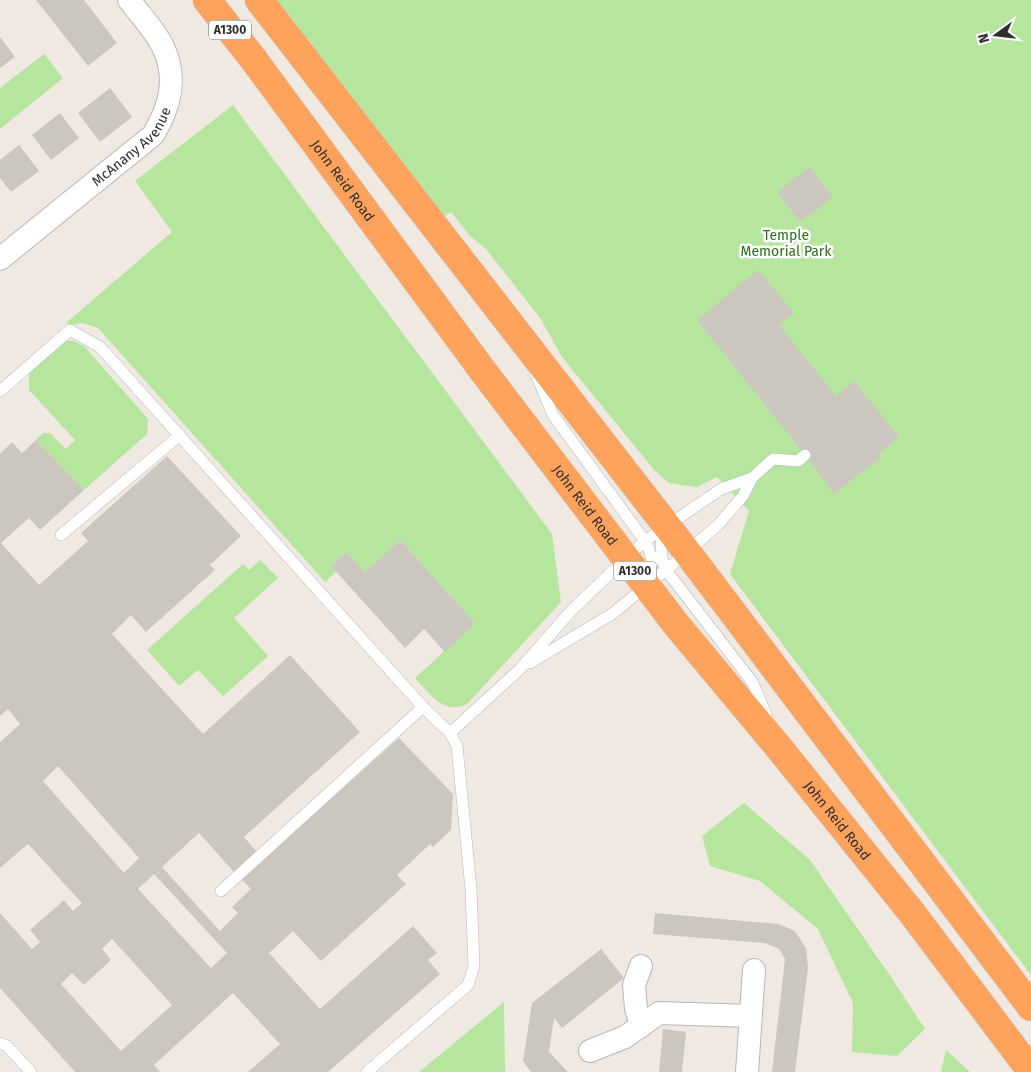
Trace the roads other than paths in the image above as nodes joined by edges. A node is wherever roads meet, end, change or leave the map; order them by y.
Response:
1 (129, 0) edge
2 (207, 0) edge
3 (259, 0) edge
4 (0, 259) edge
5 (520, 338) junction
6 (0, 391) edge
7 (180, 435) junction
8 (805, 455) dead end
9 (752, 478) junction
10 (667, 526) junction
11 (61, 535) dead end
12 (636, 550) junction
13 (687, 552) junction
14 (657, 578) junction
15 (520, 668) junction
16 (423, 706) junction
17 (450, 733) junction
18 (220, 891) dead end
19 (641, 966) dead end
20 (754, 970) dead end
21 (1031, 1007) edge
22 (751, 1016) junction
23 (640, 1026) junction
24 (0, 1042) edge
25 (590, 1051) dead end
26 (1031, 1071) edge
27 (31, 1072) edge
28 (367, 1072) edge
29 (747, 1072) edge

1 - 4 street, McAnany Avenue
2 - 12 highway, John Reid Road / A1300
3 - 5 highway, A1300
5 - 10 highway, A1300
5 - 12 lane
6 - 7 lane
7 - 11 lane
7 - 16 lane
8 - 9 lane
9 - 10 lane
9 - 13 lane
10 - 12 lane
10 - 13 highway, A1300
10 - 14 lane
12 - 14 highway, John Reid Road / A1300
12 - 15 lane
13 - 14 lane
13 - 21 highway, A1300
14 - 15 lane
14 - 26 highway, John Reid Road / A1300
15 - 17 lane
16 - 17 lane
16 - 18 lane
17 - 28 lane
19 - 23 street
20 - 22 street
22 - 23 street
22 - 29 street
23 - 25 street
24 - 27 lane

